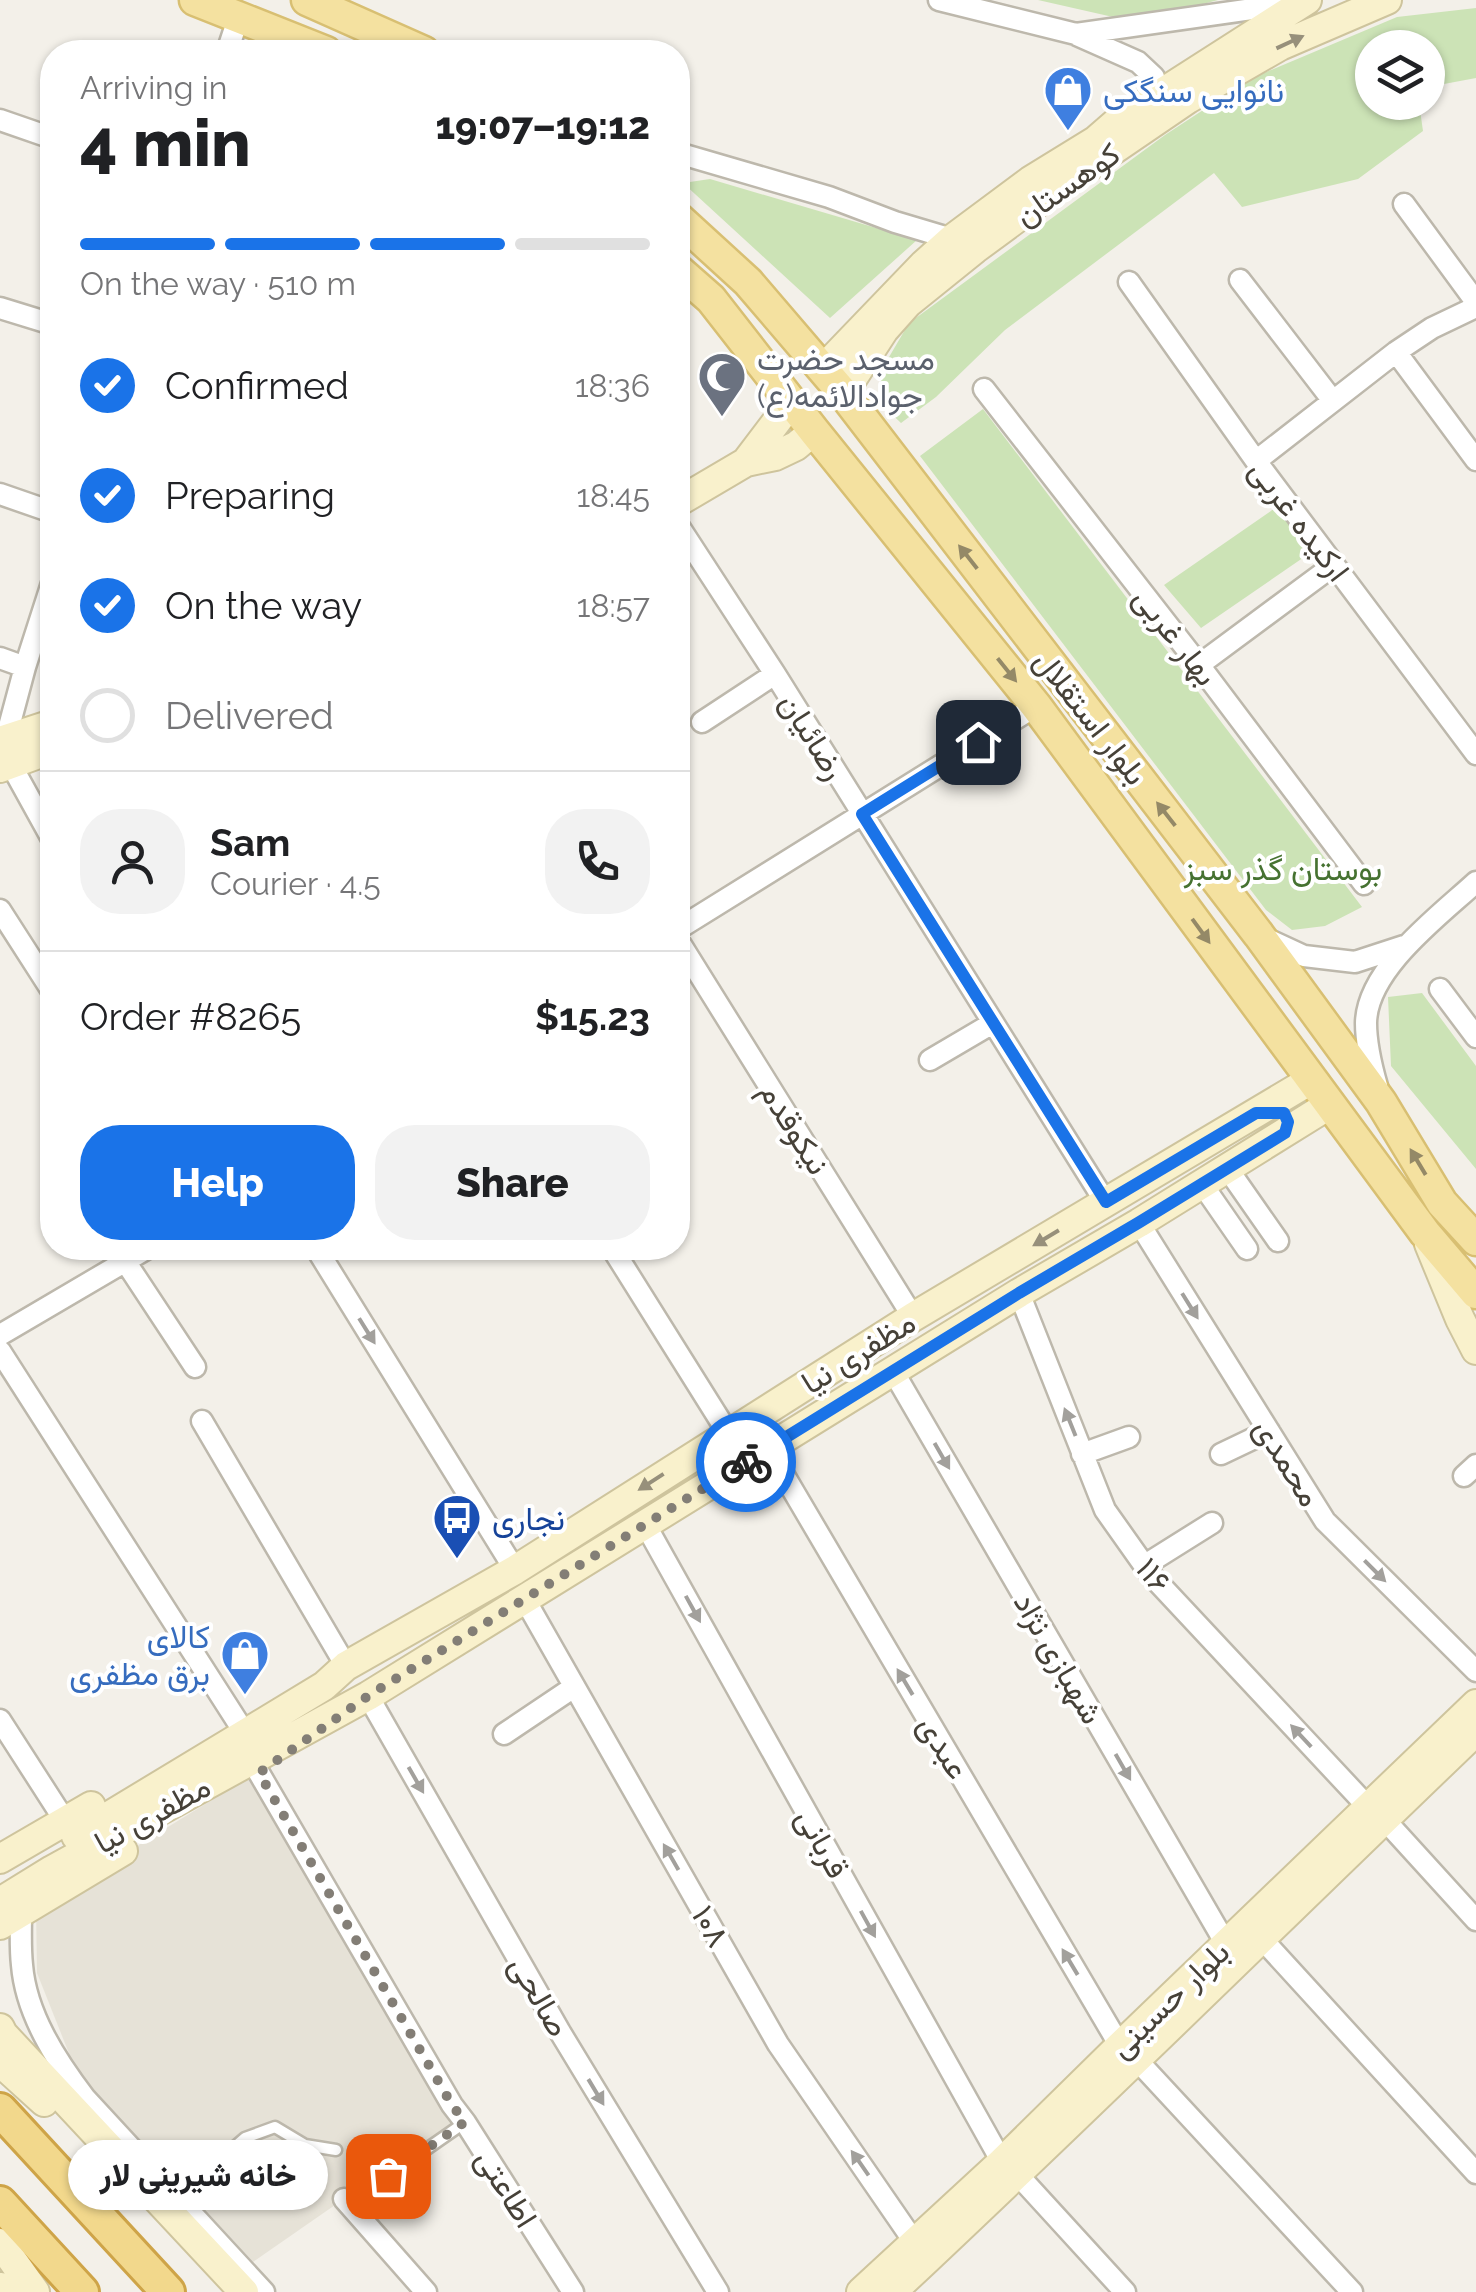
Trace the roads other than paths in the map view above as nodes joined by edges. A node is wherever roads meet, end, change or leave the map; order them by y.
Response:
1 (195, 0) edge
2 (307, 0) edge
3 (939, 0) edge
4 (1386, 0) edge
5 (1305, 1) edge
6 (239, 16) junction
7 (1076, 34) junction
8 (231, 40) edge
9 (297, 40) edge
10 (397, 40) edge
11 (1158, 97) junction
12 (0, 120) edge
13 (40, 134) edge
14 (690, 157) edge
15 (1404, 204) dead end
16 (690, 229) edge
17 (963, 244) junction
18 (1240, 280) dead end
19 (690, 281) edge
20 (1129, 282) dead end
21 (1476, 305) edge
22 (0, 308) edge
23 (40, 320) edge
24 (1396, 352) junction
25 (823, 369) junction
26 (984, 389) dead end
27 (842, 393) junction
28 (1333, 401) junction
29 (793, 404) junction
30 (814, 431) junction
31 (1476, 460) edge
32 (1256, 461) junction
33 (746, 462) junction
34 (0, 494) edge
35 (690, 495) edge
36 (40, 508) edge
37 (690, 543) edge
38 (1334, 565) junction
39 (40, 620) edge
40 (0, 658) edge
41 (1199, 665) junction
42 (25, 667) junction
43 (775, 674) junction
44 (1036, 706) junction
45 (702, 722) dead end
46 (40, 731) edge
47 (40, 751) edge
48 (4, 753) edge
49 (1476, 754) edge
50 (862, 814) junction
51 (40, 818) edge
52 (1476, 882) edge
53 (1364, 884) dead end
54 (0, 910) edge
55 (690, 922) edge
56 (1259, 936) junction
57 (1406, 945) junction
58 (690, 959) edge
59 (40, 973) edge
60 (1440, 989) dead end
61 (993, 1023) junction
62 (1476, 1038) edge
63 (930, 1060) dead end
64 (1310, 1080) junction
65 (1381, 1102) junction
66 (1329, 1105) junction
67 (1256, 1113) junction
68 (1285, 1133) junction
69 (1228, 1168) junction
70 (1202, 1184) junction
71 (1106, 1202) junction
72 (1138, 1223) junction
73 (1425, 1233) junction
74 (1476, 1240) edge
75 (1278, 1241) dead end
76 (1248, 1249) dead end
77 (323, 1260) edge
78 (620, 1260) edge
79 (125, 1261) joint
80 (1019, 1293) junction
81 (1476, 1293) edge
82 (913, 1317) junction
83 (0, 1335) edge
84 (1476, 1350) edge
85 (0, 1351) edge
86 (195, 1367) dead end
87 (893, 1371) junction
88 (202, 1420) dead end
89 (1269, 1431) junction
90 (728, 1433) junction
91 (1128, 1437) dead end
92 (768, 1448) junction
93 (1082, 1454) junction
94 (1221, 1454) dead end
95 (1212, 1522) dead end
96 (645, 1524) junction
97 (1145, 1566) junction
98 (515, 1570) junction
99 (524, 1598) junction
100 (346, 1666) junction
101 (1476, 1672) edge
102 (574, 1686) junction
103 (368, 1696) junction
104 (1476, 1704) edge
105 (0, 1720) edge
106 (237, 1721) junction
107 (1476, 1732) edge
108 (504, 1734) dead end
109 (259, 1773) junction
110 (1376, 1813) junction
111 (66, 1821) junction
112 (0, 1859) edge
113 (47, 1863) junction
114 (0, 1880) edge
115 (7, 1912) edge
116 (1476, 1920) edge
117 (1261, 1938) junction
118 (1226, 1944) junction
119 (1, 2031) edge
120 (1128, 2052) junction
121 (0, 2062) edge
122 (0, 2110) edge
123 (465, 2122) junction
124 (336, 2150) dead end
125 (1010, 2168) junction
126 (1476, 2172) edge
127 (388, 2176) dead end
128 (176, 2197) junction
129 (344, 2199) dead end
130 (0, 2203) edge
131 (0, 2243) edge
132 (916, 2243) junction
133 (35, 2292) edge
134 (82, 2292) edge
135 (168, 2292) edge
136 (223, 2292) edge
137 (244, 2292) edge
138 (264, 2292) edge
139 (426, 2292) edge
140 (573, 2292) edge
141 (718, 2292) edge
142 (861, 2292) edge
143 (893, 2292) edge
144 (1125, 2292) edge
145 (1352, 2292) edge

1 - 6 main road
2 - 10 main road
3 - 7 street
17 -> 4 main road, کوهستان
5 - 7 street
5 - 11 main road, کوهستان
6 - 8 street
6 - 9 main road
7 - 11 street
11 - 17 main road, کوهستان
12 - 13 street
14 - 17 street
15 - 21 street
16 - 25 main road, بلوار استقلال
17 - 25 main road, کوهستان
17 - 27 main road, کوهستان
18 - 28 street
19 - 29 main road, بلوار استقلال
20 - 32 street, ارکیده غربی
21 - 24 street
22 - 23 street
24 - 28 street
24 - 31 street
25 - 27 main road, بلوار استقلال
25 - 29 main road
26 - 41 street, بهار غربی
27 - 30 main road
56 -> 27 main road, بلوار استقلال
28 - 32 street
29 - 30 main road, بلوار استقلال
29 - 33 main road
30 - 33 main road
30 -> 44 main road, بلوار استقلال
32 - 38 street, ارکیده غربی
33 - 35 main road
34 - 36 street
37 - 43 street, رضائیان
38 - 41 street
38 - 49 street, ارکیده غربی
39 - 42 street
40 - 42 street
41 - 53 street, بهار غربی
42 - 48 street
43 - 45 street
43 - 50 street, رضائیان
44 - 50 street
44 -> 64 main road, بلوار استقلال
46 - 48 main road
47 - 48 main road
48 - 51 street
50 - 55 street
50 - 61 street, رضائیان
52 - 57 street
54 - 59 street
56 - 57 street
56 - 65 main road, بلوار استقلال
57 - 65 street
58 - 82 street, نیکوقدم
60 - 62 street
61 - 63 street
61 - 71 street, رضائیان
64 - 66 main road, بلوار استقلال
64 - 67 main road, مظفری نیا
74 -> 65 main road, بلوار استقلال
66 - 68 main road, مظفری نیا
66 - 73 main road, بلوار استقلال
67 - 68 main road
67 - 71 main road, مظفری نیا
68 - 69 main road, مظفری نیا
69 - 70 main road, مظفری نیا
69 - 75 street
70 - 72 main road, مظفری نیا
70 - 76 street
71 -> 82 main road, مظفری نیا
72 - 80 main road, مظفری نیا
72 -> 89 street, محمدی
73 - 81 main road, بلوار استقلال
73 - 84 main road
77 -> 98 street
78 - 90 street
79 - 83 street
79 - 86 street
80 - 87 main road, مظفری نیا
93 -> 80 street, ۱۱۶
82 - 90 main road, مظفری نیا
85 - 106 street
87 - 92 main road, مظفری نیا
87 -> 118 street, شهبازی نژاد
88 - 100 street
89 - 94 street
89 -> 101 street, محمدی
90 -> 98 main road, مظفری نیا
91 - 93 street
92 - 96 main road, مظفری نیا
120 -> 92 street, عبدی
93 - 97 street, ۱۱۶
95 - 97 street
96 - 99 main road, مظفری نیا
96 -> 125 street, قربانی
110 -> 97 street, ۱۱۶
98 - 100 main road, مظفری نیا
99 - 102 street, ۱۰۸
99 - 103 main road, مظفری نیا
100 - 106 main road
100 - 113 main road, مظفری نیا
102 - 108 street
132 -> 102 street, ۱۰۸
103 - 109 main road
103 - 113 main road, مظفری نیا
103 -> 141 street, صالحی
104 - 110 main road, بلوار حسینی
105 - 111 street
106 - 111 main road
107 - 110 main road, بلوار حسینی
109 - 115 main road
109 - 123 street, اطاعتی
110 - 116 street, ۱۱۶
110 - 117 main road, بلوار حسینی
110 - 118 main road, بلوار حسینی
111 - 112 main road
113 - 114 main road, مظفری نیا
113 - 115 main road, مظفری نیا
115 - 128 street
117 - 120 main road, بلوار حسینی
117 - 126 street
118 - 120 main road, بلوار حسینی
119 - 137 main road
120 - 125 main road, بلوار حسینی
120 - 145 street, عبدی
121 - 136 main road
122 - 135 highway
123 - 127 lane
123 - 140 street, اطاعتی
124 - 128 lane
125 - 132 main road, بلوار حسینی
125 - 143 main road, بلوار حسینی
125 - 144 street, قربانی
128 - 138 street
129 - 139 street
130 - 134 highway
131 - 133 main road
132 - 142 main road, بلوار حسینی

